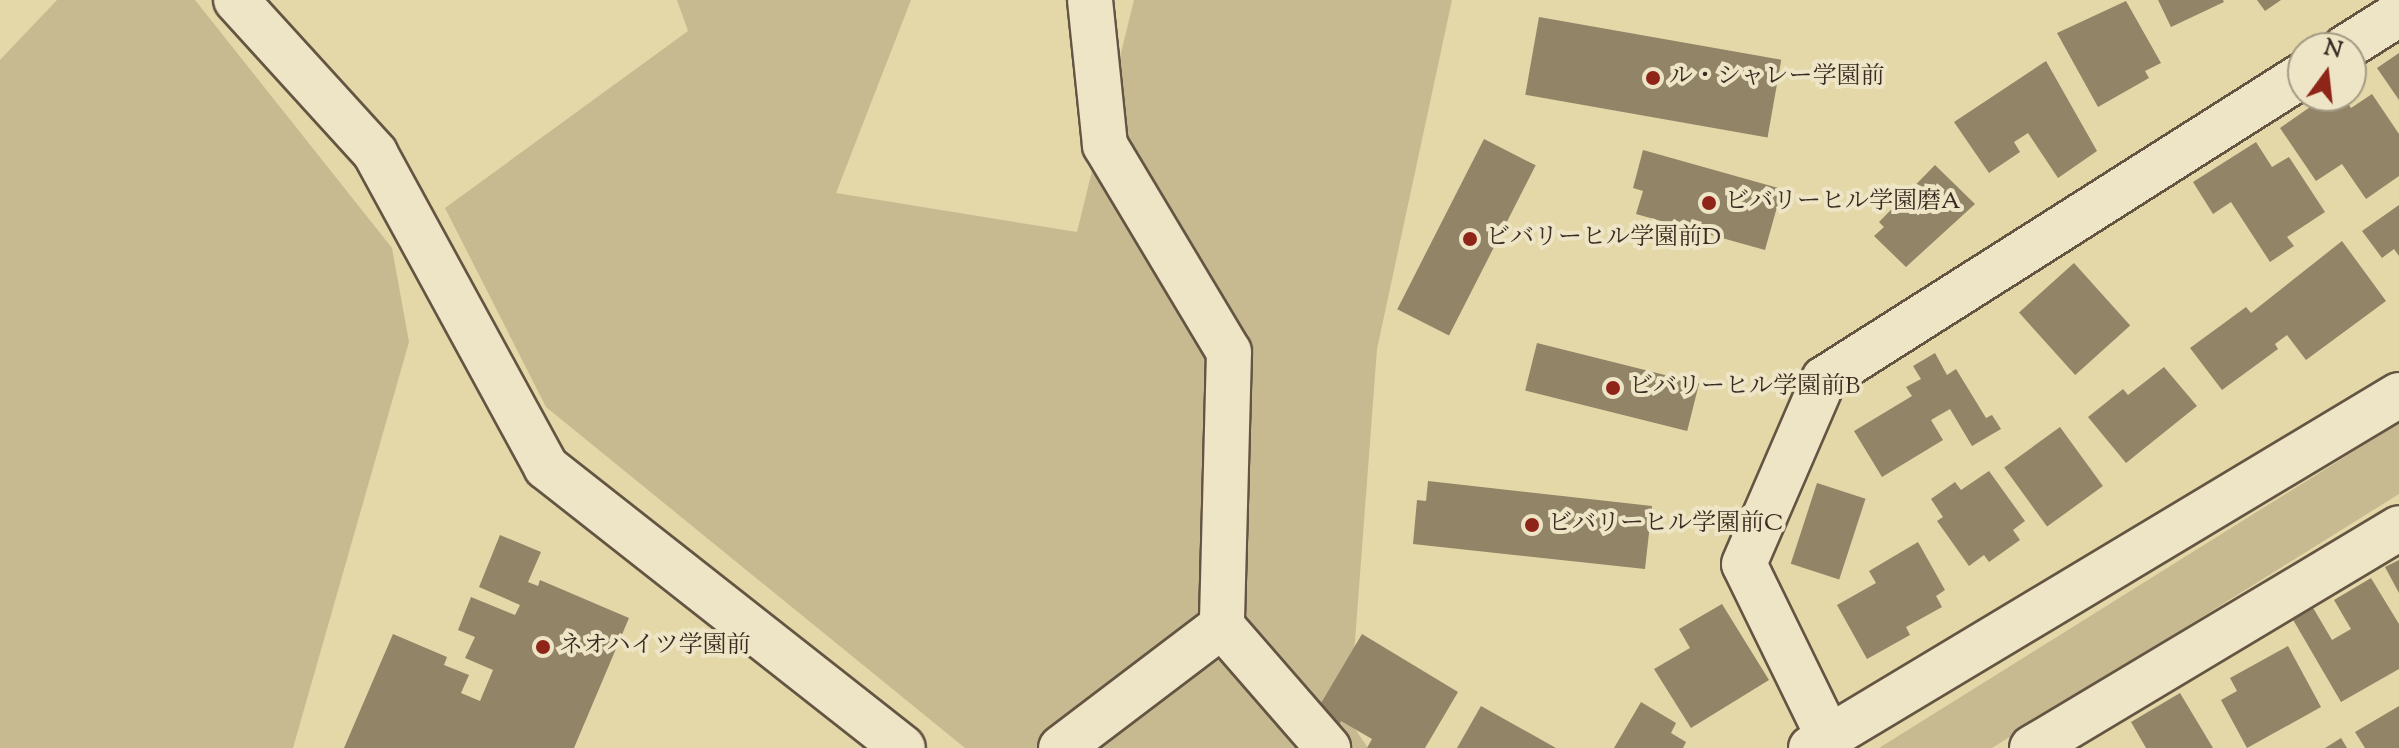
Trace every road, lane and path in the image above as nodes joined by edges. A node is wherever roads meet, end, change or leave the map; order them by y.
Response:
1 (236, 0) edge
2 (1090, 0) edge
3 (2399, 14) edge
4 (2367, 34) edge
5 (2287, 85) edge
6 (2399, 395) edge
7 (2399, 528) edge
8 (1222, 626) junction
9 (1820, 742) edge
10 (903, 748) edge
11 (1061, 748) edge
12 (1328, 748) edge
13 (2032, 748) edge

1 - 10 street
2 - 8 street
3 - 4 street
5 - 9 street
6 - 9 street
7 - 13 street
8 - 11 street
8 - 12 street

